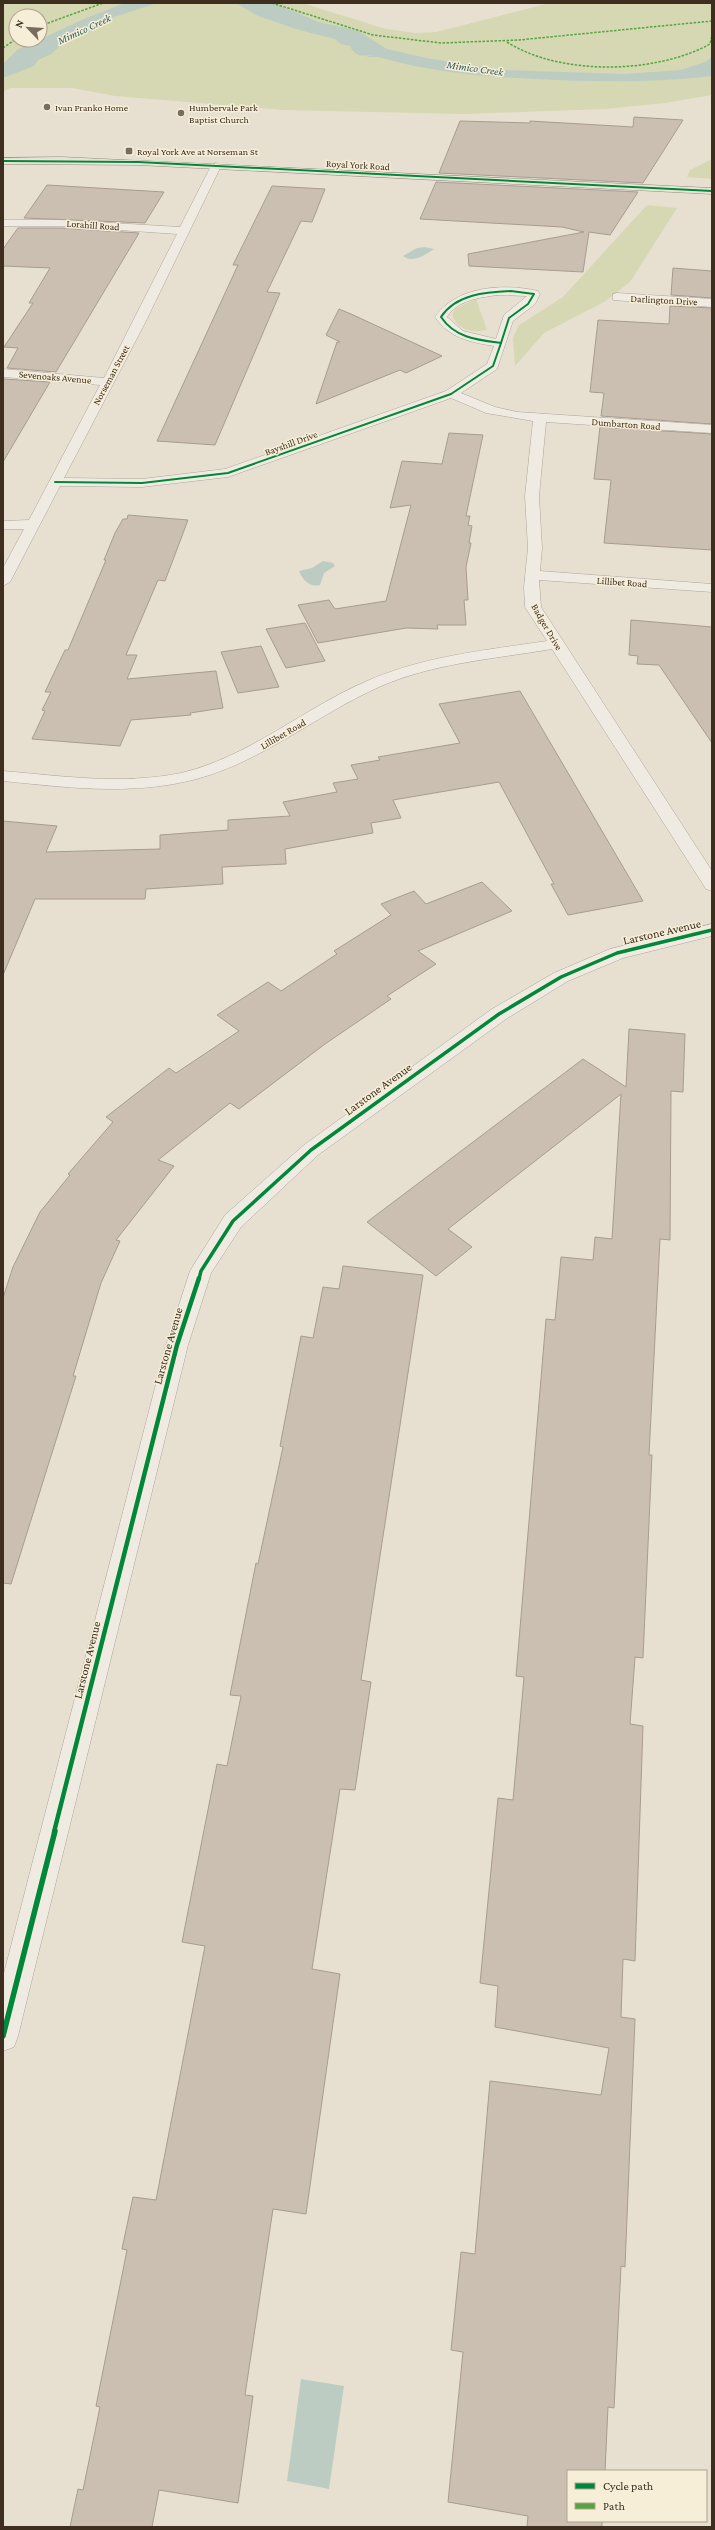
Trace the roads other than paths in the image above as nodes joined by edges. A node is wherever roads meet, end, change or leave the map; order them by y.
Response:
1 (3, 162) edge
2 (216, 166) junction
3 (712, 191) edge
4 (3, 223) edge
5 (183, 231) junction
6 (617, 297) dead end
7 (712, 303) edge
8 (501, 343) junction
9 (3, 373) edge
10 (107, 382) junction
11 (450, 394) junction
12 (540, 418) junction
13 (712, 429) edge
14 (55, 482) junction
15 (32, 524) junction
16 (3, 525) edge
17 (533, 575) junction
18 (3, 582) edge
19 (712, 588) edge
20 (556, 644) junction
21 (3, 776) edge
22 (710, 877) edge
23 (712, 930) edge
24 (3, 2036) edge

1 - 2 main road, Royal York Road
2 - 3 main road, Royal York Road
2 - 5 street, Norseman Street
4 - 5 street, Lorahill Road
5 - 10 street, Norseman Street
6 - 7 street, Darlington Drive
8 - 8 street, Bayshill Drive
8 - 11 street, Bayshill Drive
9 - 10 street, Sevenoaks Avenue
10 - 14 street, Norseman Street
11 - 12 street
11 - 14 street, Bayshill Drive
12 - 13 street, Dumbarton Road
12 - 17 street, Badger Drive
14 - 15 street, Norseman Street
15 - 16 street
15 - 18 street, Norseman Street
17 - 19 street, Lillibet Road
17 - 20 street, Badger Drive
20 - 21 street, Lillibet Road
20 - 22 street, Badger Drive
23 - 24 street, Larstone Avenue

